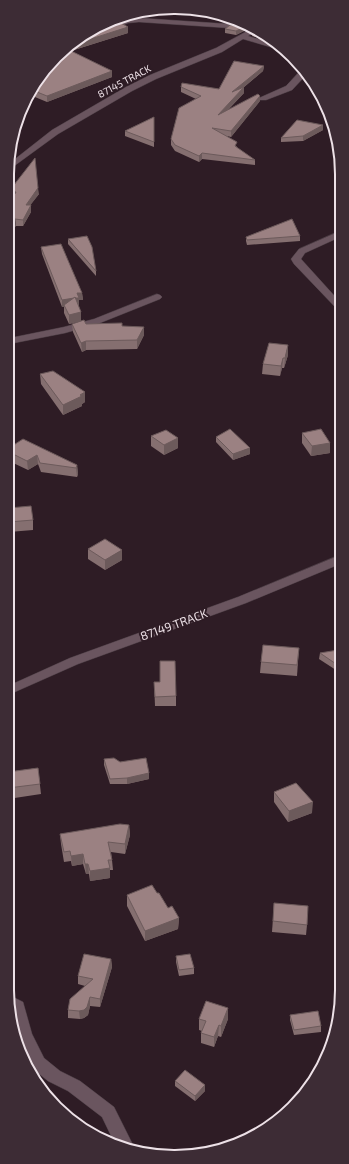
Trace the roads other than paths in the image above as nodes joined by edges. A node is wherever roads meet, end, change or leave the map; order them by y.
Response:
1 (133, 20) joint
2 (236, 26) edge
3 (102, 32) edge
4 (249, 33) edge
5 (243, 37) junction
6 (270, 45) edge
7 (301, 76) edge
8 (263, 98) dead end
9 (14, 164) edge
10 (335, 236) edge
11 (157, 297) dead end
12 (335, 302) edge
13 (14, 340) edge
14 (335, 561) edge
15 (14, 688) edge
16 (15, 1005) edge
17 (122, 1141) edge

1 - 2 street
1 - 3 street
4 - 5 street, 87145 TRACK
5 - 6 street
5 - 9 street, 87145 TRACK
7 - 8 street
10 - 12 street
11 - 13 street
14 - 15 street, 87149 TRACK
16 - 17 street

